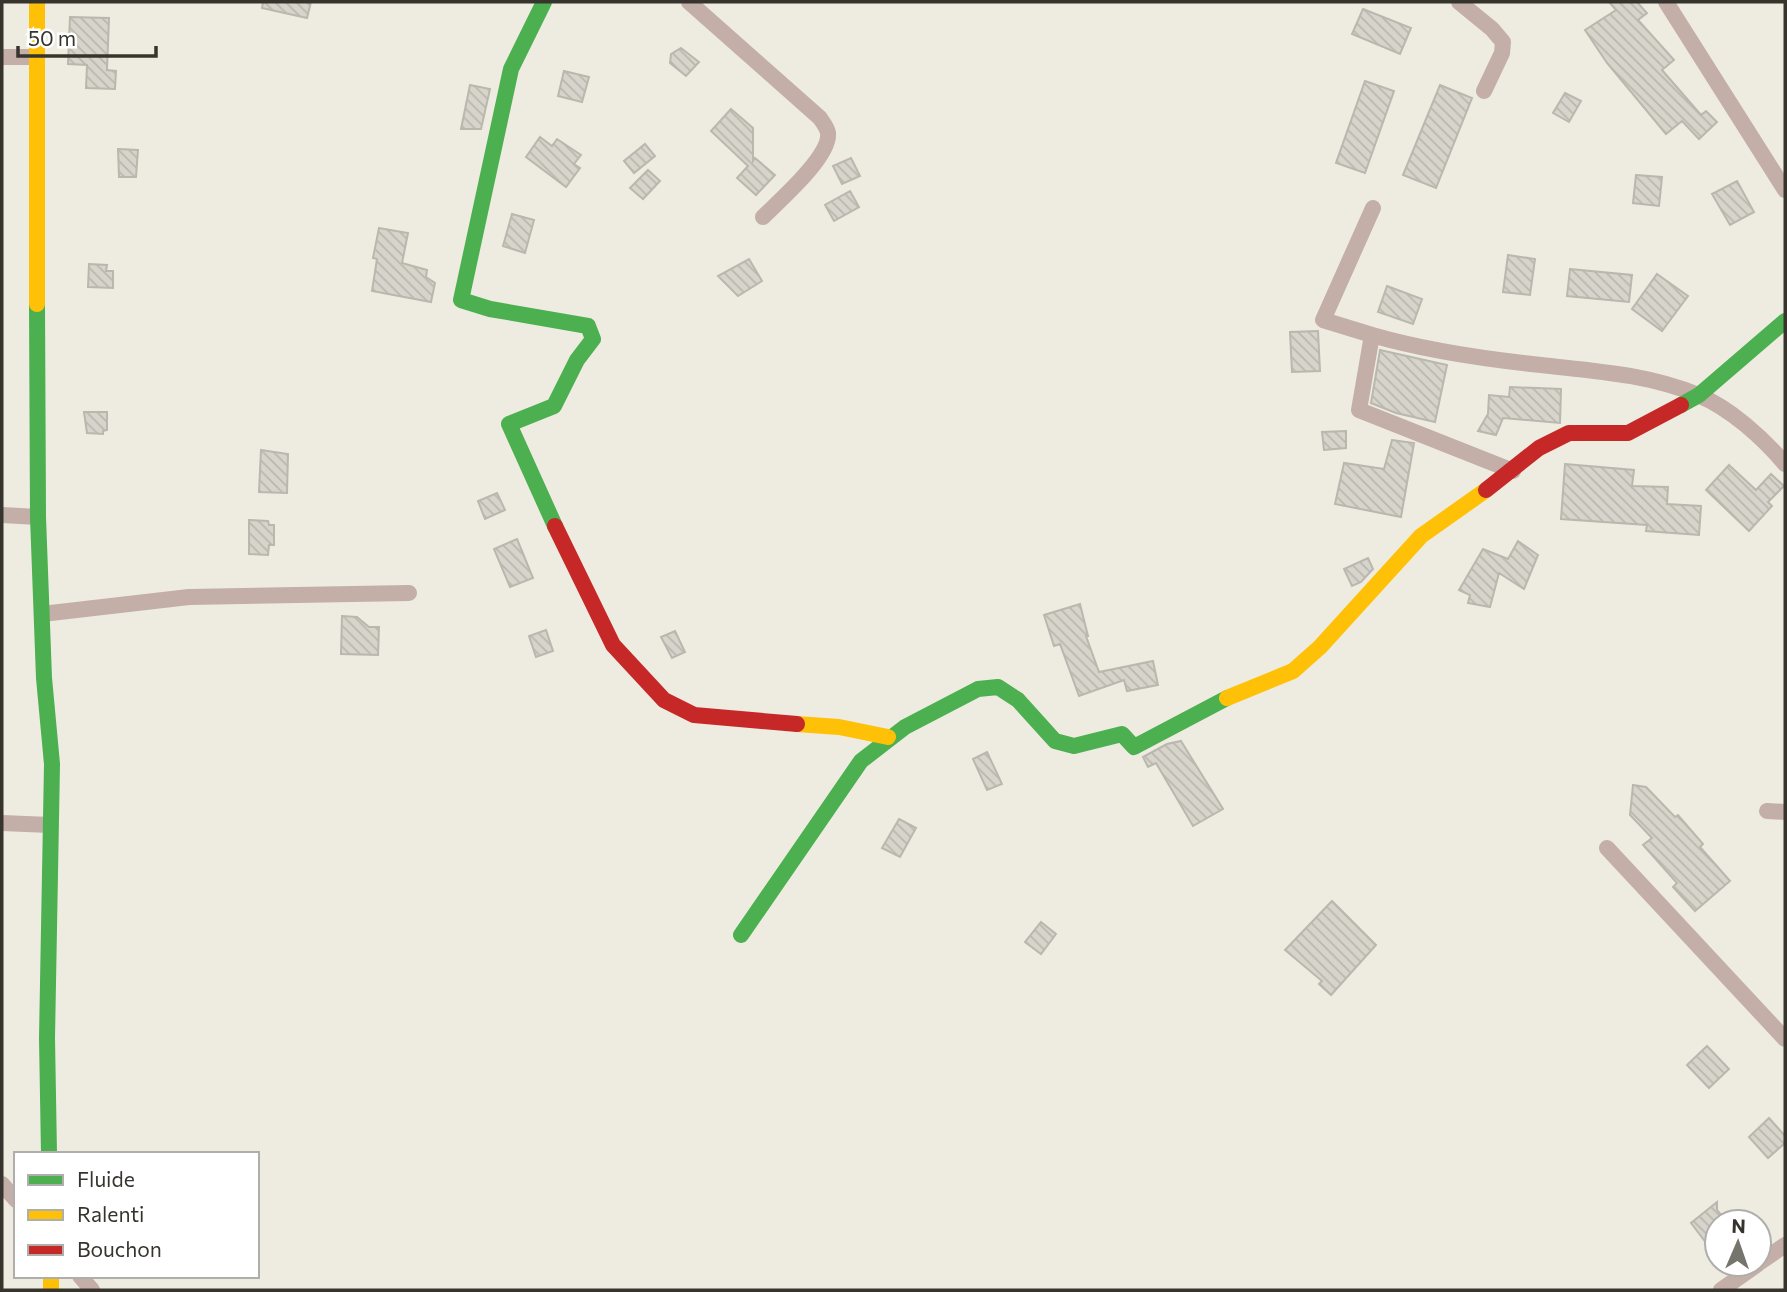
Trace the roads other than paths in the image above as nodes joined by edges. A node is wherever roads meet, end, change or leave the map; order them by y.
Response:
1 (37, 2) edge
2 (544, 2) edge
3 (689, 2) edge
4 (1459, 2) edge
5 (1666, 2) edge
6 (2, 57) edge
7 (34, 57) junction
8 (1484, 91) dead end
9 (1785, 190) edge
10 (1373, 208) dead end
11 (763, 217) dead end
12 (1785, 321) edge
13 (1372, 335) junction
14 (1699, 395) junction
15 (1785, 464) edge
16 (1513, 471) junction
17 (2, 515) edge
18 (38, 517) junction
19 (409, 593) dead end
20 (41, 614) junction
21 (888, 737) junction
22 (1767, 811) dead end
23 (1785, 812) edge
24 (2, 823) edge
25 (50, 825) junction
26 (1607, 848) dead end
27 (741, 935) dead end
28 (1785, 1039) edge
29 (49, 1152) edge
30 (2, 1184) edge
31 (14, 1198) edge
32 (1738, 1278) edge
33 (1721, 1290) edge

1 - 7 street
2 - 21 street
3 - 11 street
4 - 8 street
5 - 9 street
6 - 7 street
7 - 18 street
10 - 13 street
12 - 14 street
13 - 14 street
13 - 16 street
14 - 15 street
14 - 16 street
16 - 21 street
17 - 18 street
18 - 20 street
19 - 20 street
20 - 25 street
21 - 27 street
22 - 23 street
24 - 25 street
25 - 29 street
26 - 28 street
30 - 31 street
32 - 33 street

